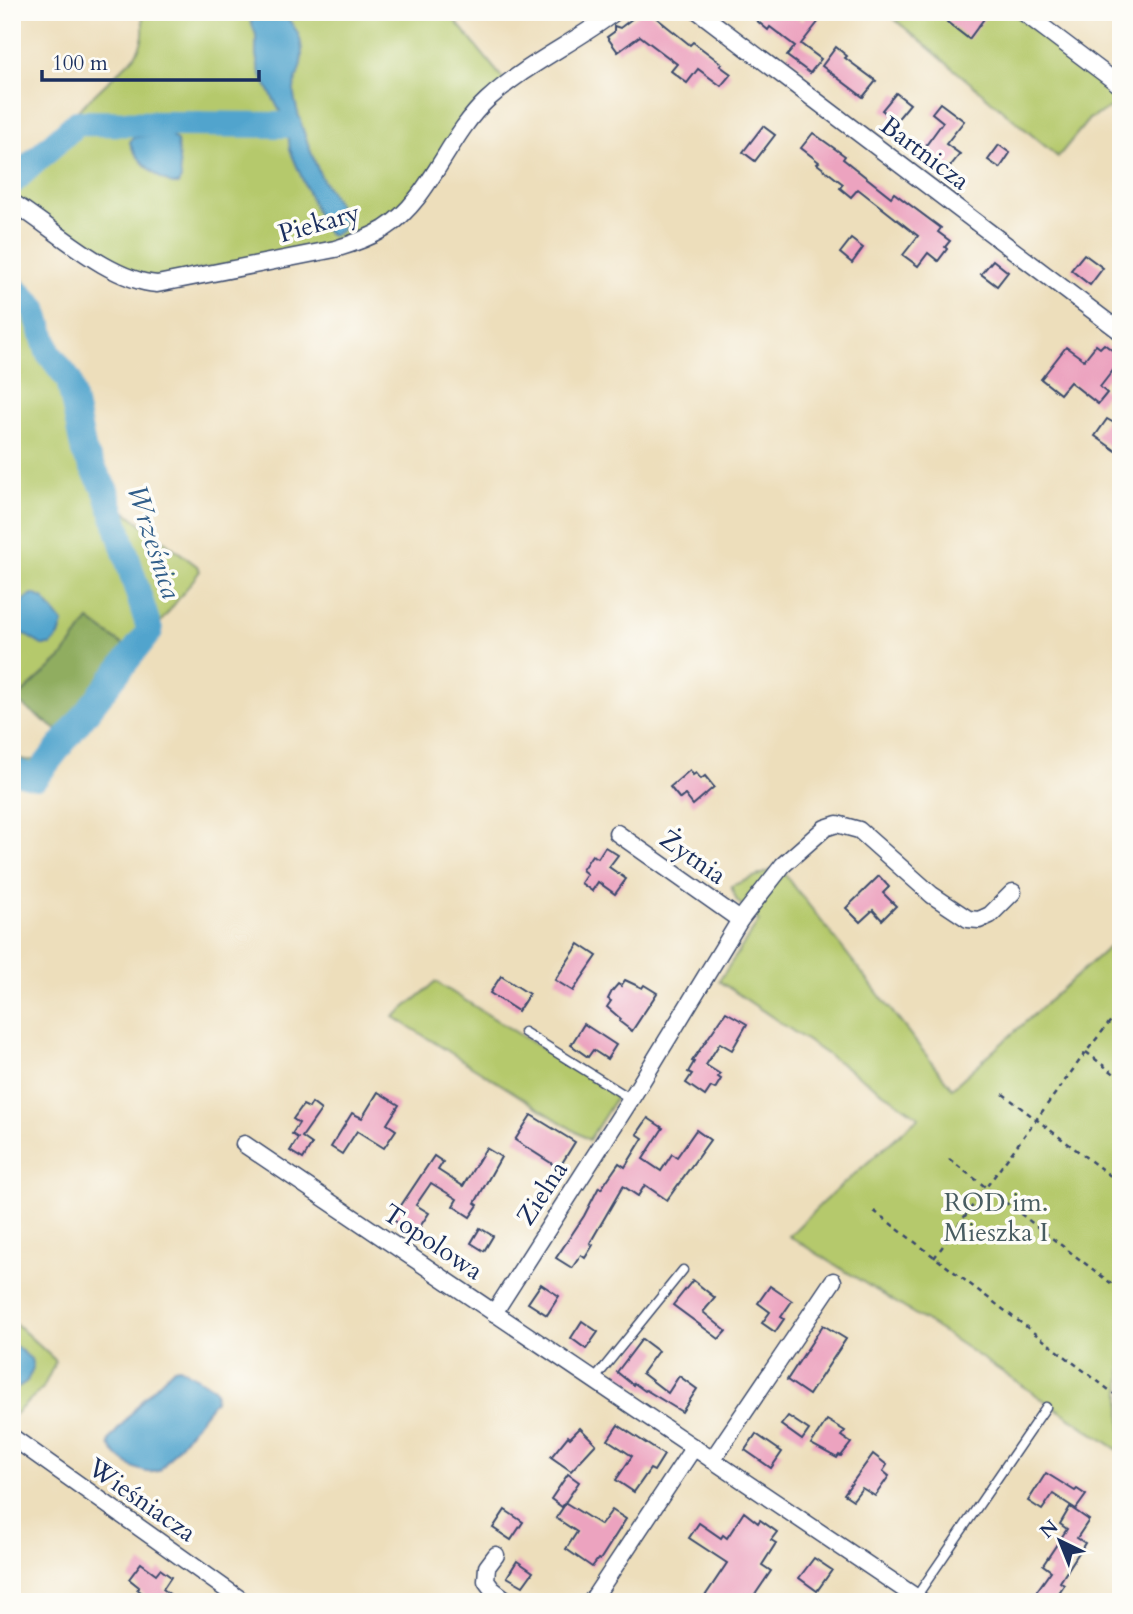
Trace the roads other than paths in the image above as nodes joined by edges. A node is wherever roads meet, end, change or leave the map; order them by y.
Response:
1 (615, 12) edge
2 (699, 12) edge
3 (1023, 12) edge
4 (1121, 86) edge
5 (12, 202) edge
6 (1121, 332) edge
7 (617, 833) dead end
8 (1013, 892) dead end
9 (740, 920) junction
10 (524, 1032) dead end
11 (631, 1099) junction
12 (244, 1144) dead end
13 (683, 1270) dead end
14 (833, 1281) dead end
15 (494, 1313) junction
16 (594, 1380) junction
17 (1046, 1407) dead end
18 (12, 1437) edge
19 (694, 1447) junction
20 (712, 1460) junction
21 (496, 1555) dead end
22 (919, 1599) edge
23 (244, 1602) edge
24 (509, 1602) edge
25 (591, 1602) edge

1 - 5 street, Piekary
2 - 6 street, Bartnicza
3 - 4 street
7 - 9 street, Żytnia
8 - 9 street, Zielna
9 - 11 street, Zielna
10 - 11 lane
11 - 15 street, Zielna
12 - 15 street, Topolowa
13 - 16 lane
14 - 20 street
15 - 16 street, Topolowa
16 - 19 street, Topolowa
17 - 22 lane
18 - 23 street, Wieśniacza
19 - 20 street, Topolowa
19 - 25 street
20 - 22 street, Topolowa
21 - 24 street

